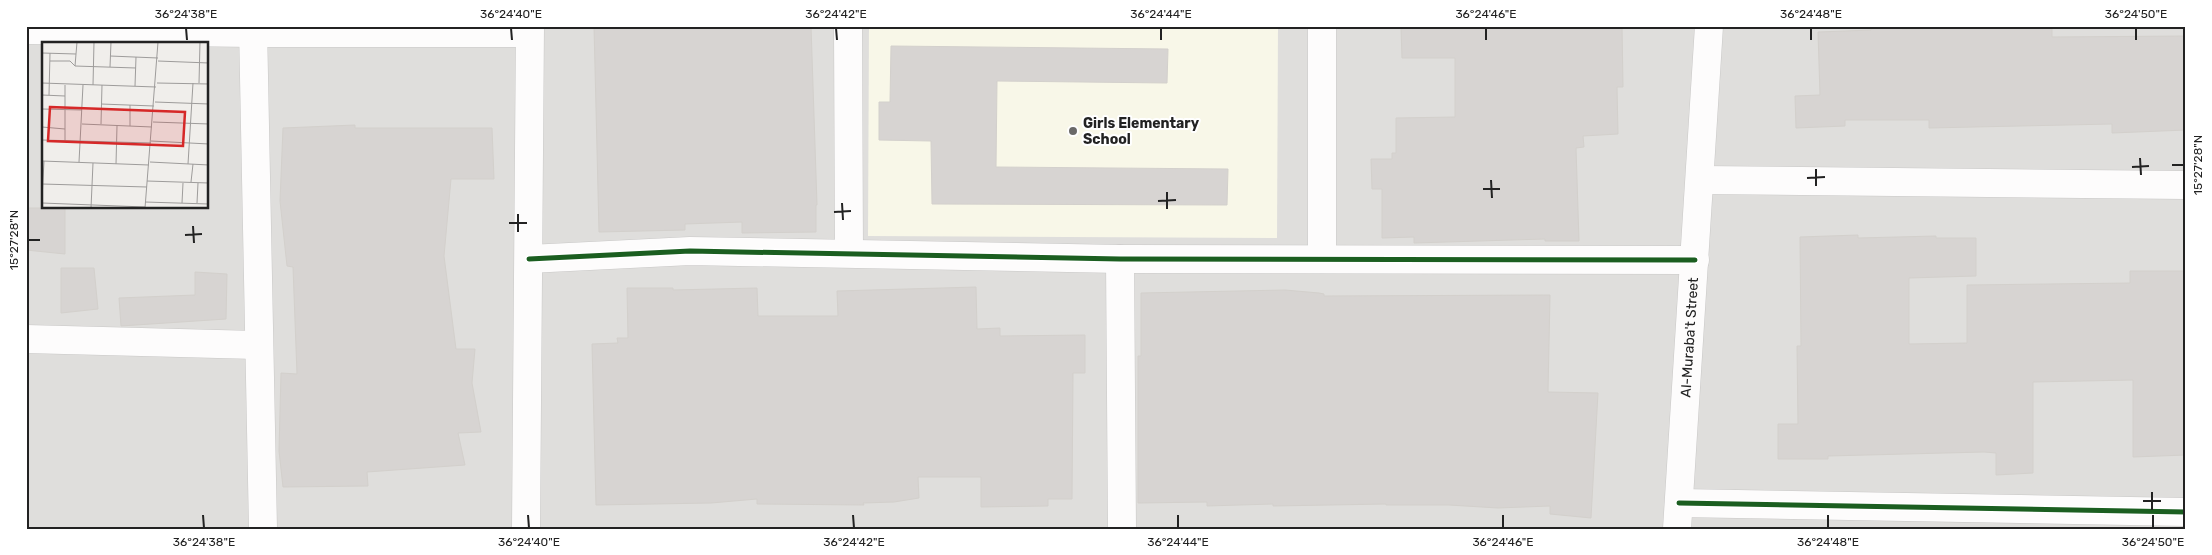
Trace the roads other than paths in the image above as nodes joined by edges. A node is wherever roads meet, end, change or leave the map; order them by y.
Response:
1 (848, 26) edge
2 (1322, 26) edge
3 (1709, 26) edge
4 (26, 30) edge
5 (253, 30) edge
6 (530, 30) edge
7 (1701, 180) junction
8 (2186, 185) edge
9 (849, 253) junction
10 (1120, 258) junction
11 (529, 259) junction
12 (1322, 259) junction
13 (1695, 260) junction
14 (26, 339) edge
15 (259, 345) junction
16 (2186, 512) edge
17 (1678, 516) edge
18 (263, 529) edge
19 (526, 529) edge
20 (1122, 529) edge

1 - 9 street
2 - 12 street
3 - 7 street, Al-Muraba't Street
4 - 5 street
5 - 6 street
5 - 15 street
6 - 11 street
7 - 8 street
7 - 13 street, Al-Muraba't Street
9 - 10 street
9 - 11 street
10 - 12 street
10 - 20 street
11 - 19 street
12 - 13 street
13 - 17 street, Al-Muraba't Street
14 - 15 street
15 - 18 street
16 - 17 street

